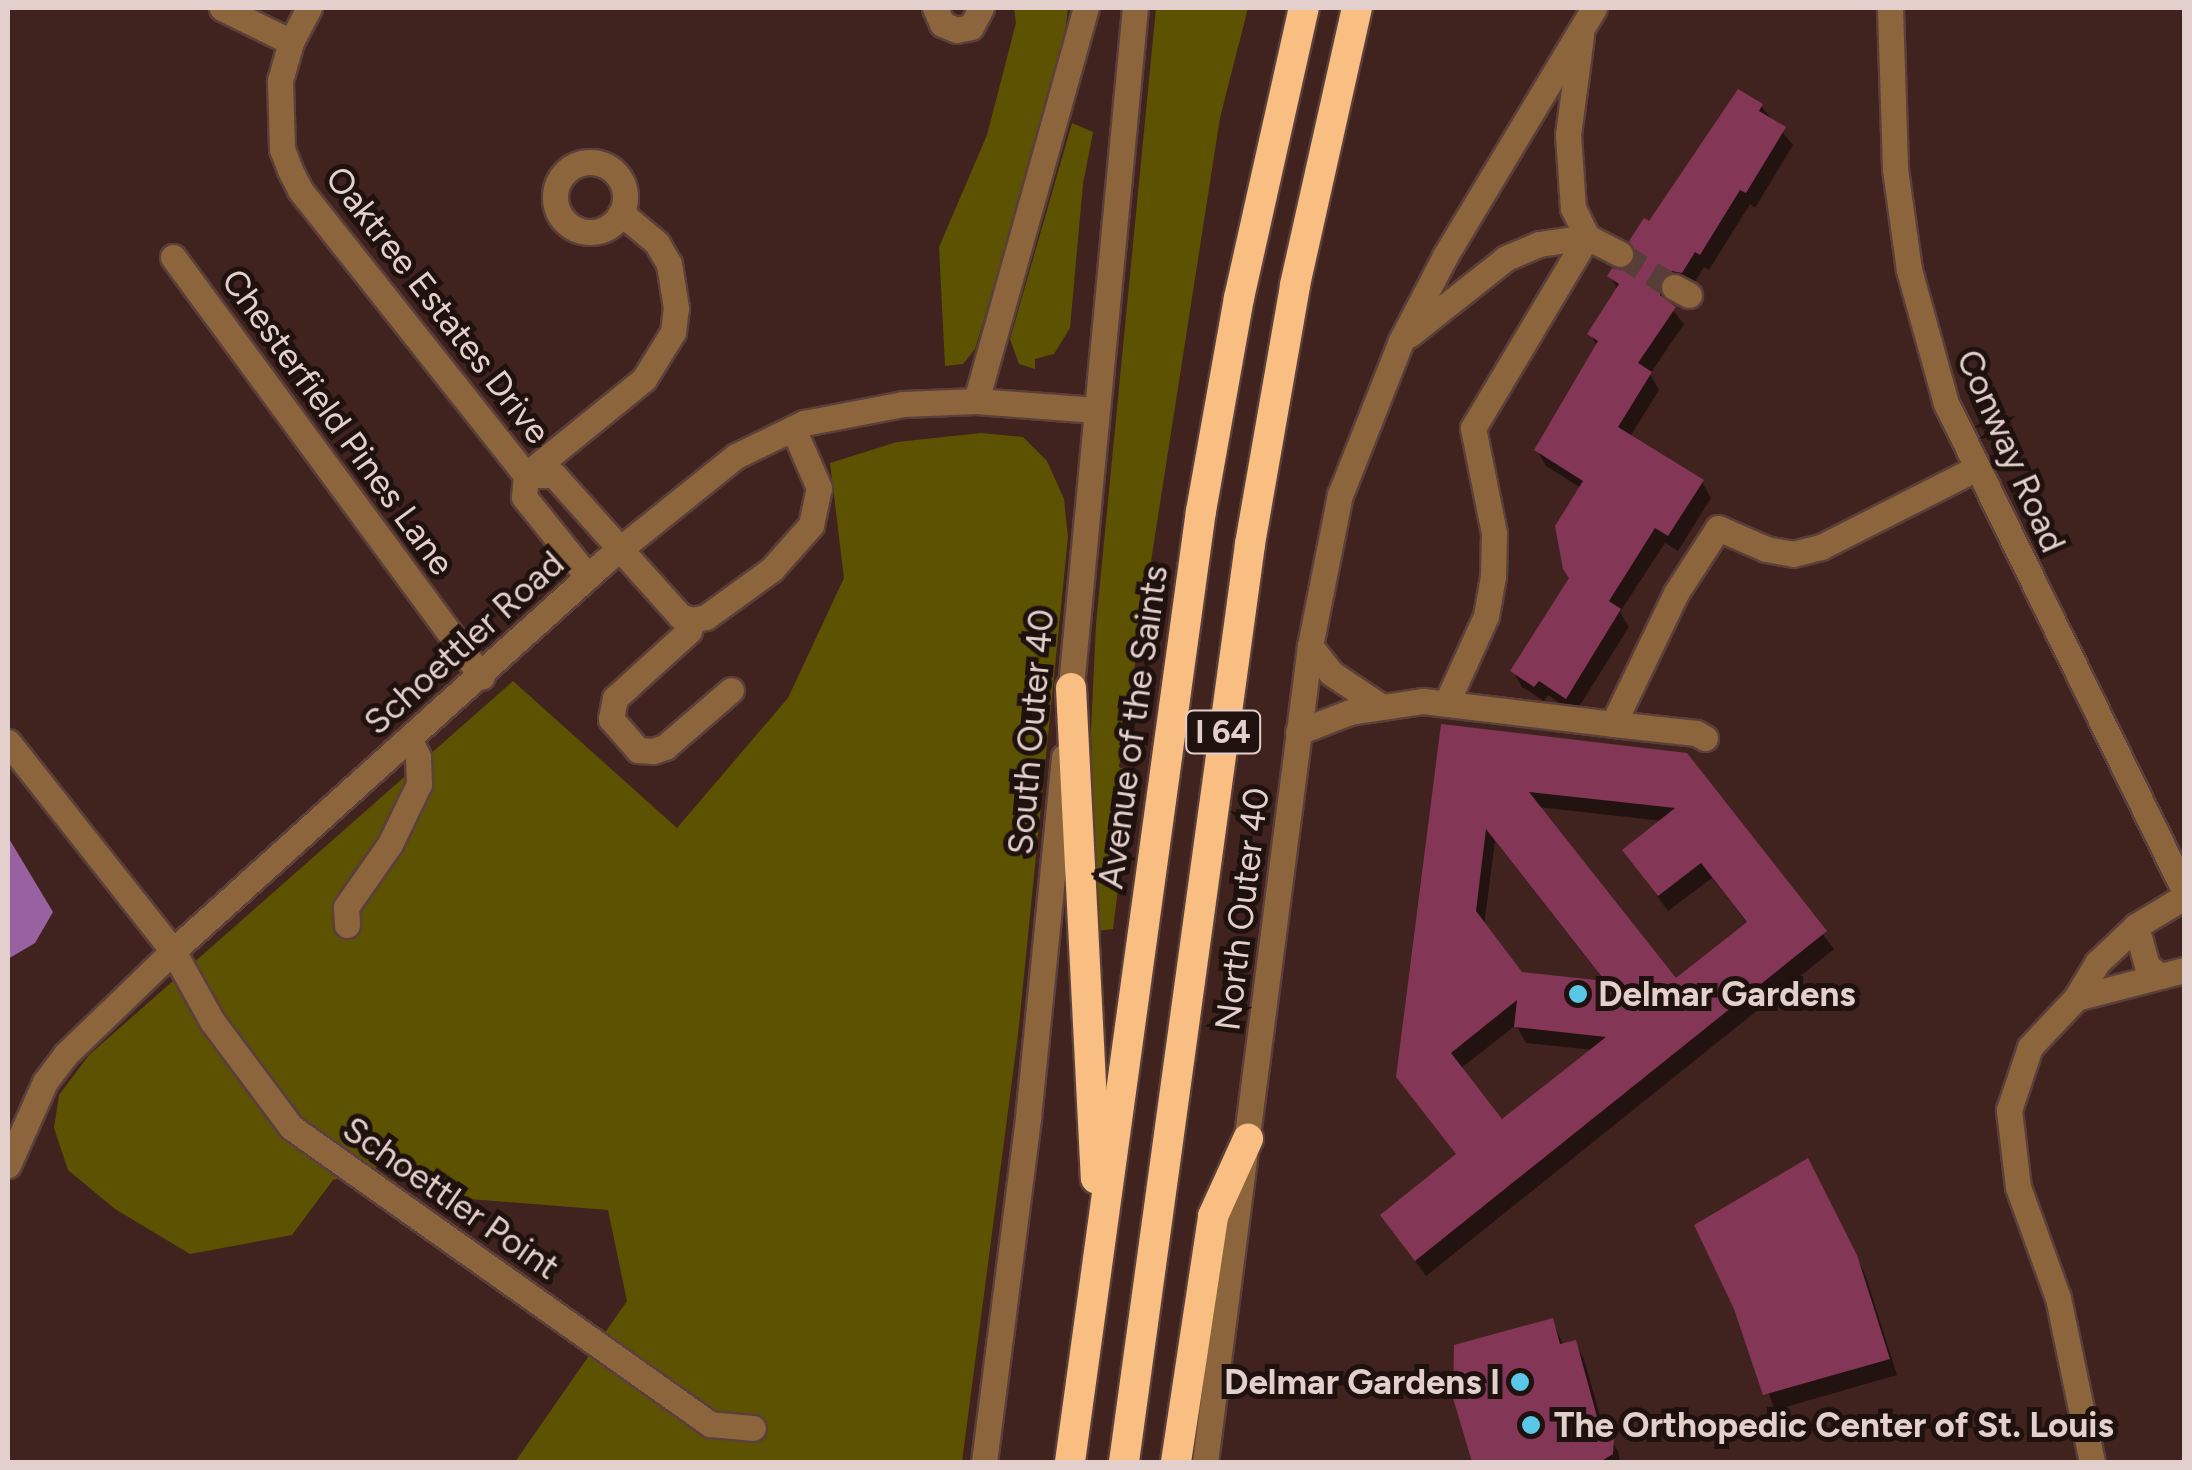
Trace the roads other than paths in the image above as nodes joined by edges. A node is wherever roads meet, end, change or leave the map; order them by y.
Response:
1 (222, 8) edge
2 (309, 8) edge
3 (936, 8) edge
4 (981, 8) edge
5 (1086, 8) edge
6 (1135, 8) edge
7 (1304, 8) edge
8 (1357, 8) edge
9 (1890, 8) edge
10 (1588, 19) edge
11 (292, 42) junction
12 (621, 213) dead end
13 (1587, 236) junction
14 (1620, 254) tunnel mouth
15 (172, 257) dead end
16 (1401, 341) junction
17 (976, 401) junction
18 (1096, 410) junction
19 (793, 428) junction
20 (1975, 468) junction
21 (526, 475) junction
22 (620, 550) junction
23 (588, 577) junction
24 (692, 620) junction
25 (1310, 646) junction
26 (482, 676) junction
27 (1070, 688) junction
28 (731, 690) dead end
29 (1448, 702) junction
30 (1379, 705) junction
31 (1613, 724) junction
32 (1298, 732) junction
33 (1706, 738) dead end
34 (410, 740) junction
35 (8, 742) edge
36 (2184, 894) edge
37 (348, 925) dead end
38 (2136, 926) junction
39 (173, 951) junction
40 (2173, 973) edge
41 (2076, 998) junction
42 (1248, 1139) junction
43 (8, 1160) edge
44 (1100, 1240) junction
45 (752, 1428) dead end
46 (984, 1462) edge
47 (1070, 1462) edge
48 (1124, 1462) edge
49 (1176, 1462) edge
50 (1205, 1462) edge
51 (2092, 1462) edge

1 - 11 street
2 - 11 street, Oaktree Estates Drive
3 - 4 street
5 - 17 street
6 - 18 street, South Outer 40
7 - 44 highway, Avenue of the Saints / I 64
8 - 48 highway, I 64
9 - 20 street, Conway Road
10 - 13 street
10 - 16 street, North Outer 40
11 - 21 street, Oaktree Estates Drive
12 - 21 street
13 - 14 street
13 - 16 street
13 - 29 street
15 - 26 street, Chesterfield Pines Lane
16 - 25 street, North Outer 40
17 - 18 street, Schoettler Road
17 - 19 street, Schoettler Road
18 - 27 street, South Outer 40
19 - 22 street, Schoettler Road
19 - 24 street
20 - 31 street
20 - 36 street, Conway Road
21 - 22 street, Oaktree Estates Drive
21 - 23 street, Oaktree Estates Drive
22 - 23 street, Schoettler Road
22 - 24 street, Oaktree Estates Drive
23 - 26 street, Schoettler Road
24 - 28 street
25 - 30 street
25 - 32 street, North Outer 40
26 - 34 street, Schoettler Road
27 - 44 highway
27 - 46 street, South Outer 40
29 - 30 street
29 - 31 street
30 - 32 street
31 - 33 street
32 - 42 street, North Outer 40
34 - 37 street
34 - 39 street, Schoettler Road
35 - 39 street, Schoettler Point
36 - 38 street
38 - 40 street
38 - 41 street
39 - 43 street, Schoettler Road
39 - 45 street, Schoettler Point
40 - 41 street
41 - 51 street
42 - 49 highway
42 - 50 street, North Outer 40
44 - 47 highway, Avenue of the Saints / I 64

